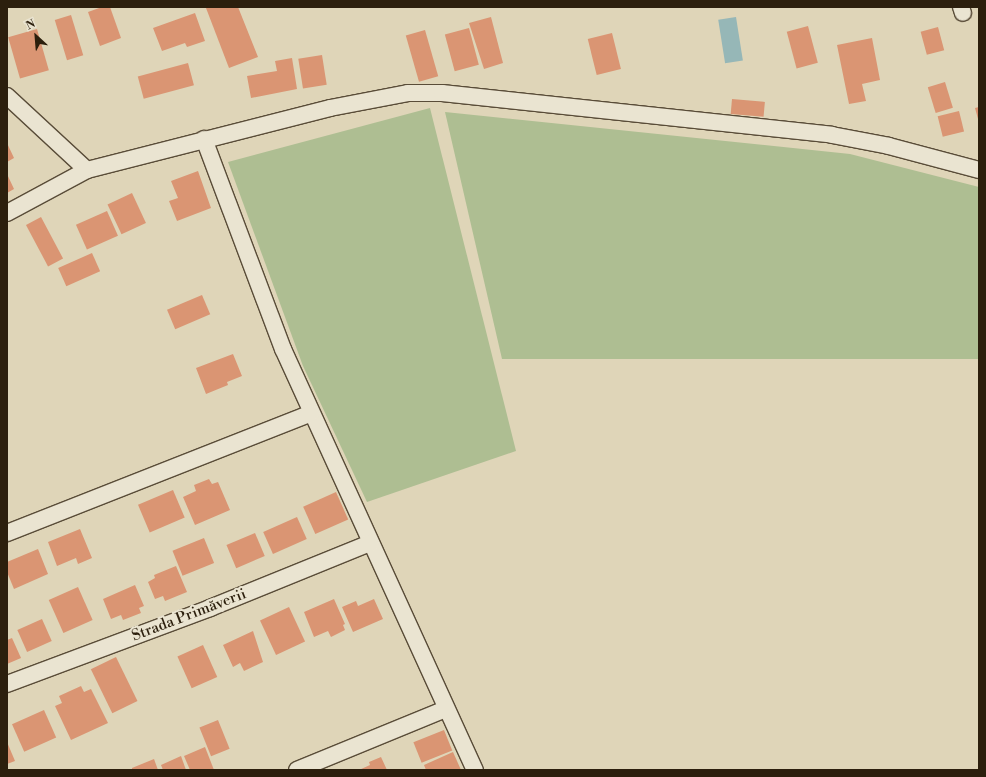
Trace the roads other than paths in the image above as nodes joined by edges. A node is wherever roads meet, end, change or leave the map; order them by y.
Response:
1 (7, 96) edge
2 (204, 139) junction
3 (87, 170) junction
4 (979, 170) edge
5 (7, 213) edge
6 (311, 413) junction
7 (7, 533) edge
8 (370, 543) junction
9 (7, 684) edge
10 (446, 709) junction
11 (297, 770) edge
12 (475, 770) edge

1 - 3 street
2 - 3 street
2 - 4 street
2 - 6 street
3 - 5 street
6 - 7 street
6 - 8 street
8 - 9 street, Strada Primăverii
8 - 10 street
10 - 11 street
10 - 12 street

